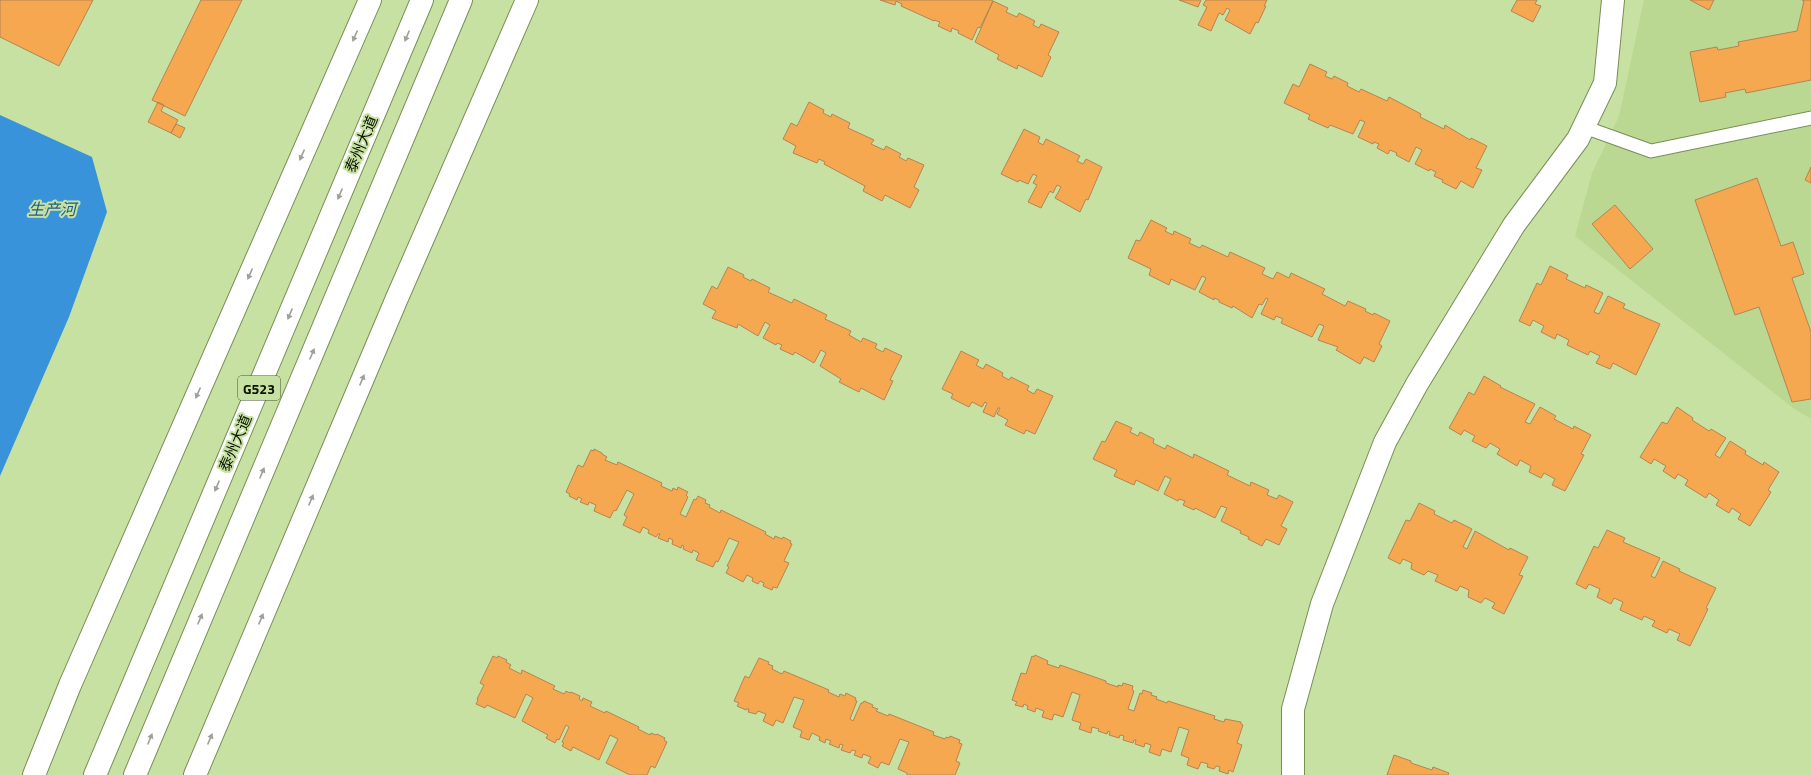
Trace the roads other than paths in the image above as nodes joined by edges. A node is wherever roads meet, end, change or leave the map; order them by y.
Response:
1 (370, 0) edge
2 (422, 0) edge
3 (461, 0) edge
4 (527, 0) edge
5 (1613, 0) edge
6 (1811, 118) edge
7 (1584, 127) junction
8 (34, 775) edge
9 (95, 775) edge
10 (135, 775) edge
11 (195, 775) edge
12 (1293, 775) edge

1 -> 8 main road
2 -> 9 main road, 泰州大道 / G523
10 -> 3 main road, G523
11 -> 4 main road
5 - 7 main road
6 - 7 lane
7 - 12 main road

